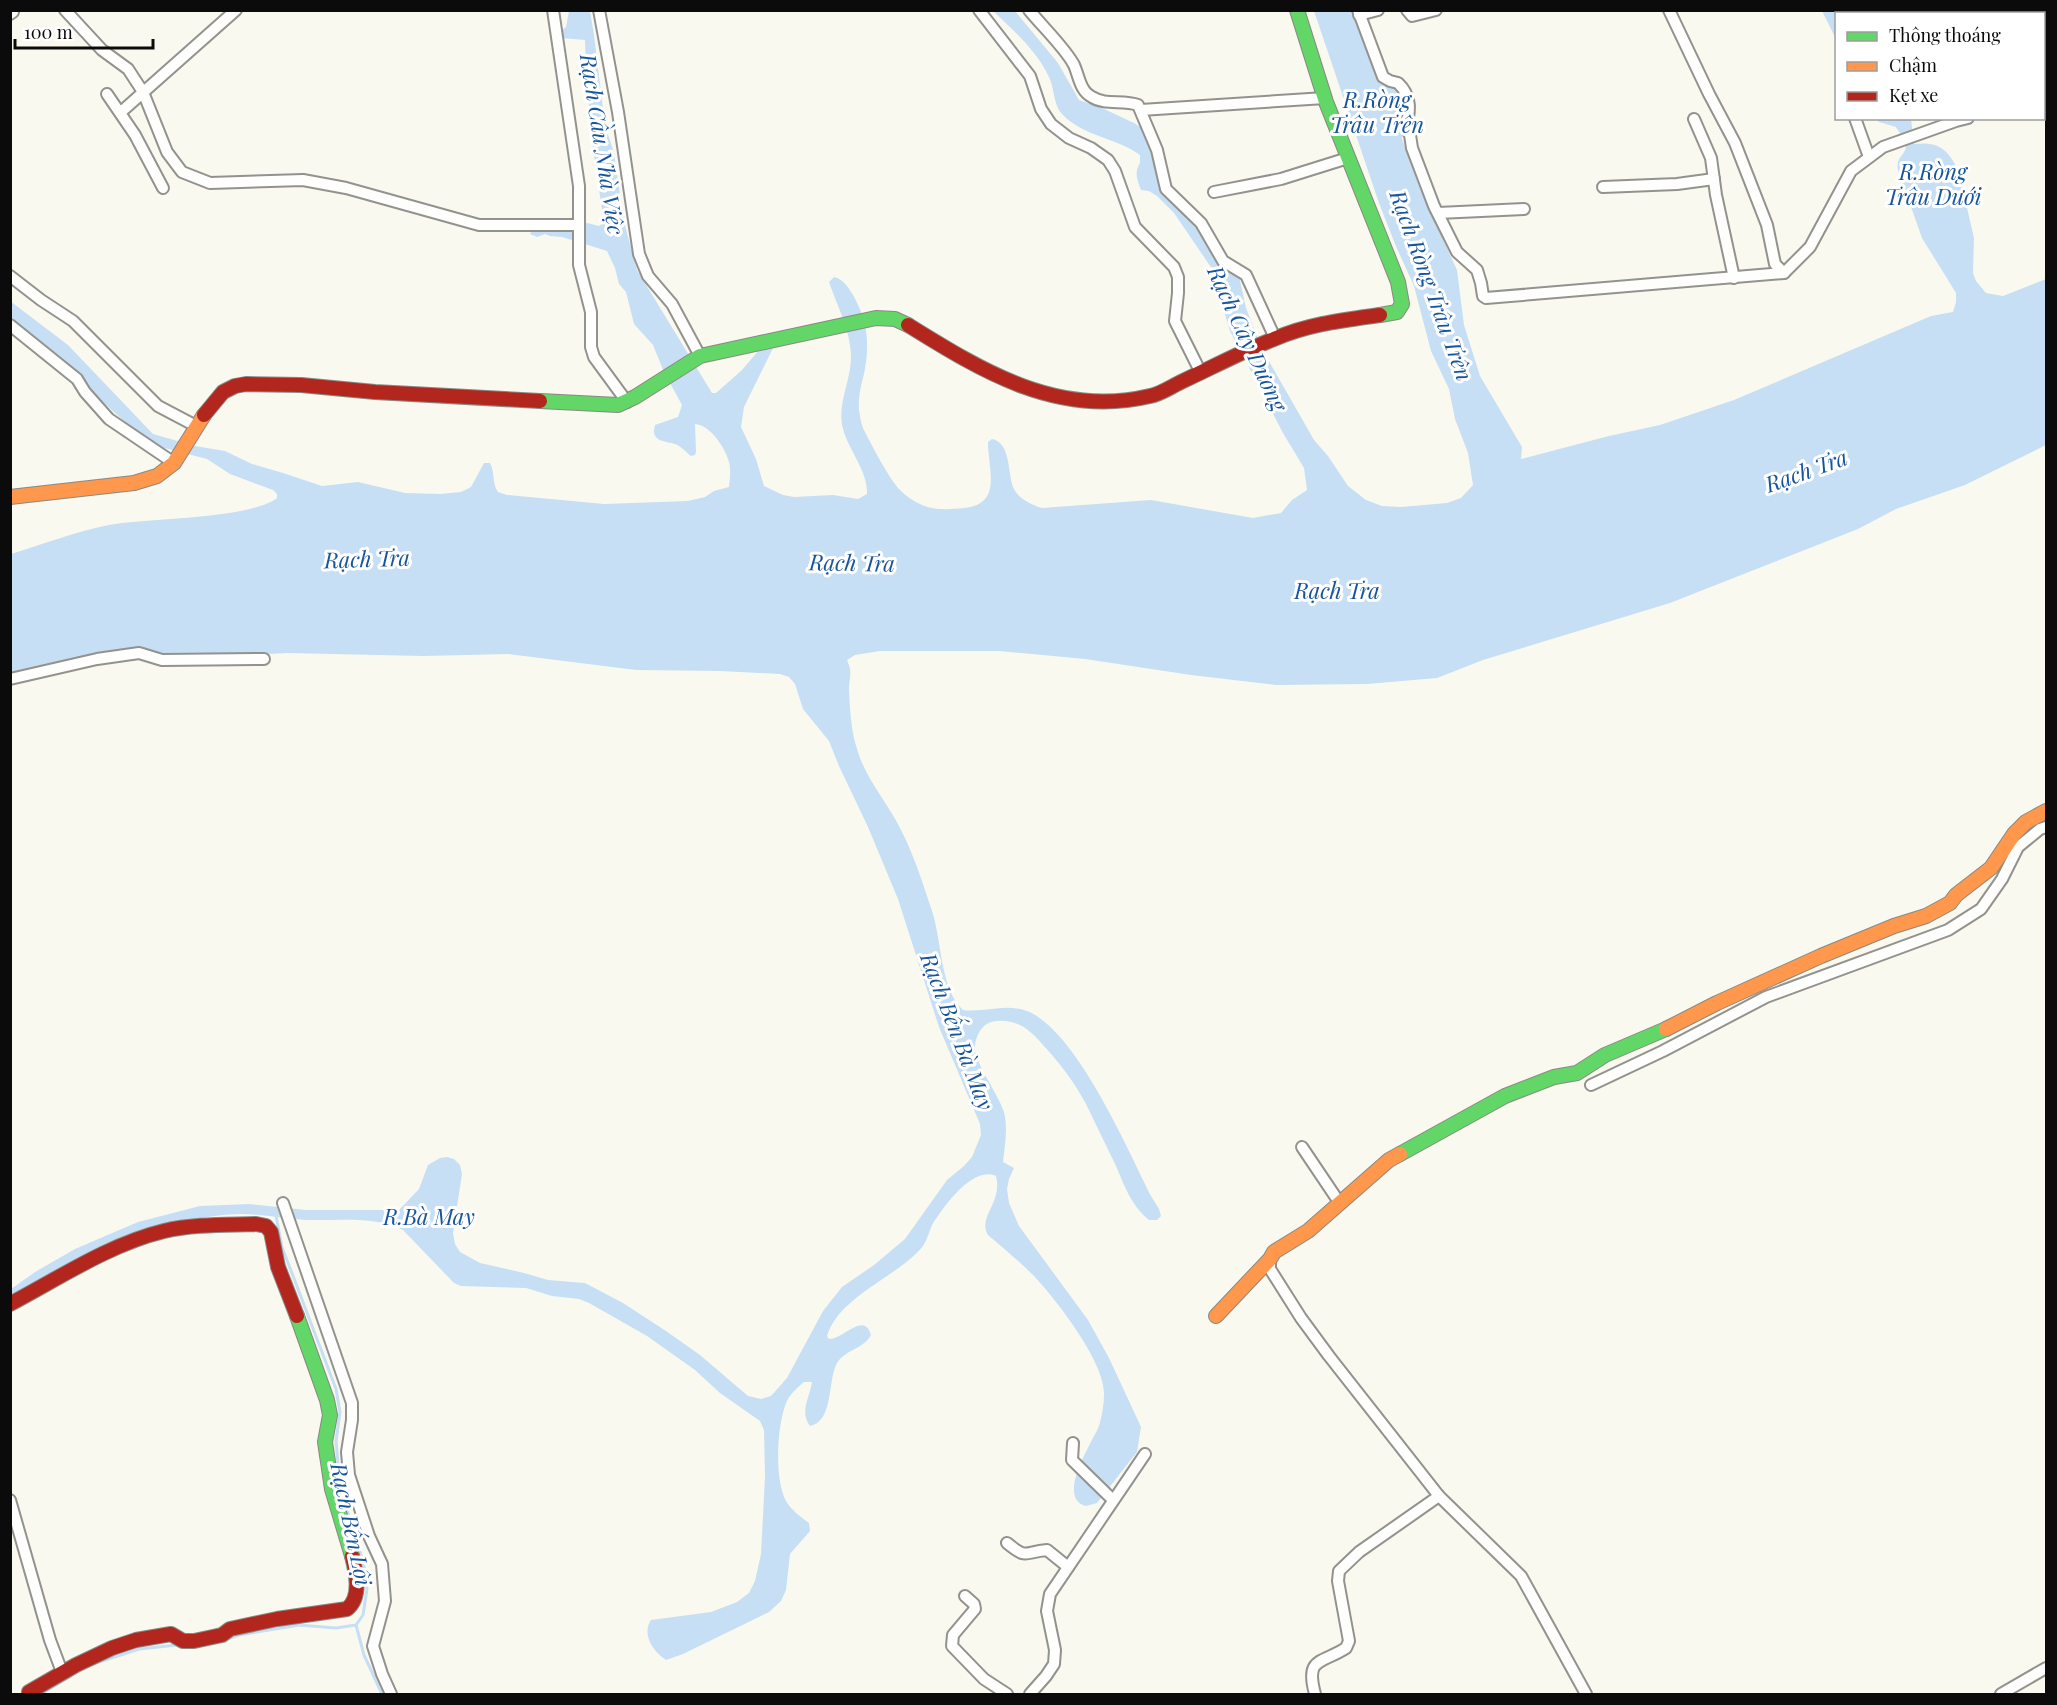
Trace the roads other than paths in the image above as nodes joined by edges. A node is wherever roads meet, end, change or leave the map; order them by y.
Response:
1 (65, 10) edge
2 (237, 10) edge
3 (553, 10) edge
4 (599, 10) edge
5 (979, 10) edge
6 (1029, 10) edge
7 (1297, 10) edge
8 (1378, 10) edge
9 (1407, 10) edge
10 (1436, 10) edge
11 (1669, 10) edge
12 (1358, 13) edge
13 (143, 92) junction
14 (107, 94) dead end
15 (1325, 98) junction
16 (1141, 110) junction
17 (121, 112) junction
18 (1694, 118) dead end
19 (1856, 120) edge
20 (1960, 120) edge
21 (1869, 157) junction
22 (1348, 158) junction
23 (1714, 178) junction
24 (1603, 187) dead end
25 (163, 188) dead end
26 (1214, 192) dead end
27 (1524, 209) dead end
28 (1438, 213) junction
29 (579, 226) junction
30 (1784, 273) junction
31 (10, 276) edge
32 (1734, 278) junction
33 (10, 325) edge
34 (1273, 339) junction
35 (698, 357) junction
36 (1207, 370) junction
37 (627, 402) junction
38 (193, 430) junction
39 (176, 460) junction
40 (10, 497) edge
41 (264, 659) dead end
42 (10, 679) edge
43 (2046, 811) edge
44 (2046, 827) edge
45 (1591, 1085) dead end
46 (1302, 1147) dead end
47 (1339, 1202) junction
48 (284, 1204) dead end
49 (1270, 1259) junction
50 (10, 1304) edge
51 (1216, 1317) dead end
52 (1073, 1443) dead end
53 (1145, 1454) dead end
54 (1439, 1496) junction
55 (1110, 1497) junction
56 (10, 1500) edge
57 (1007, 1543) dead end
58 (1068, 1567) junction
59 (965, 1596) dead end
60 (2046, 1668) edge
61 (62, 1672) junction
62 (29, 1695) edge
63 (391, 1695) edge
64 (1007, 1695) edge
65 (1030, 1695) edge
66 (1315, 1695) edge
67 (1586, 1695) edge
68 (2001, 1695) edge

1 - 13 street
2 - 13 street
3 - 29 street
4 - 35 street
5 - 36 street
6 - 16 street
7 - 15 street
8 - 12 street
9 - 10 street
11 - 30 street
12 - 28 street
13 - 17 street
13 - 29 street
14 - 17 street
15 - 16 street
15 - 22 street
16 - 34 street
17 - 25 street
18 - 23 street
19 - 21 street
20 - 21 street
21 - 30 street
22 - 26 street
22 - 34 street
23 - 24 street
23 - 32 street
27 - 28 street
28 - 32 street
29 - 37 street
30 - 32 street
31 - 38 street
33 - 39 street
34 - 36 street
35 - 36 street
35 - 37 street
37 - 38 street
38 - 39 street
39 - 40 street
41 - 42 street
43 - 47 street
44 - 45 street
46 - 47 street
47 - 49 street
48 - 63 street
49 - 51 street
49 - 54 street
50 - 61 street
52 - 55 street
53 - 55 street
54 - 66 street
54 - 67 street
55 - 58 street
56 - 61 street
57 - 58 street
58 - 65 street
59 - 64 street
60 - 68 street
61 - 62 street

